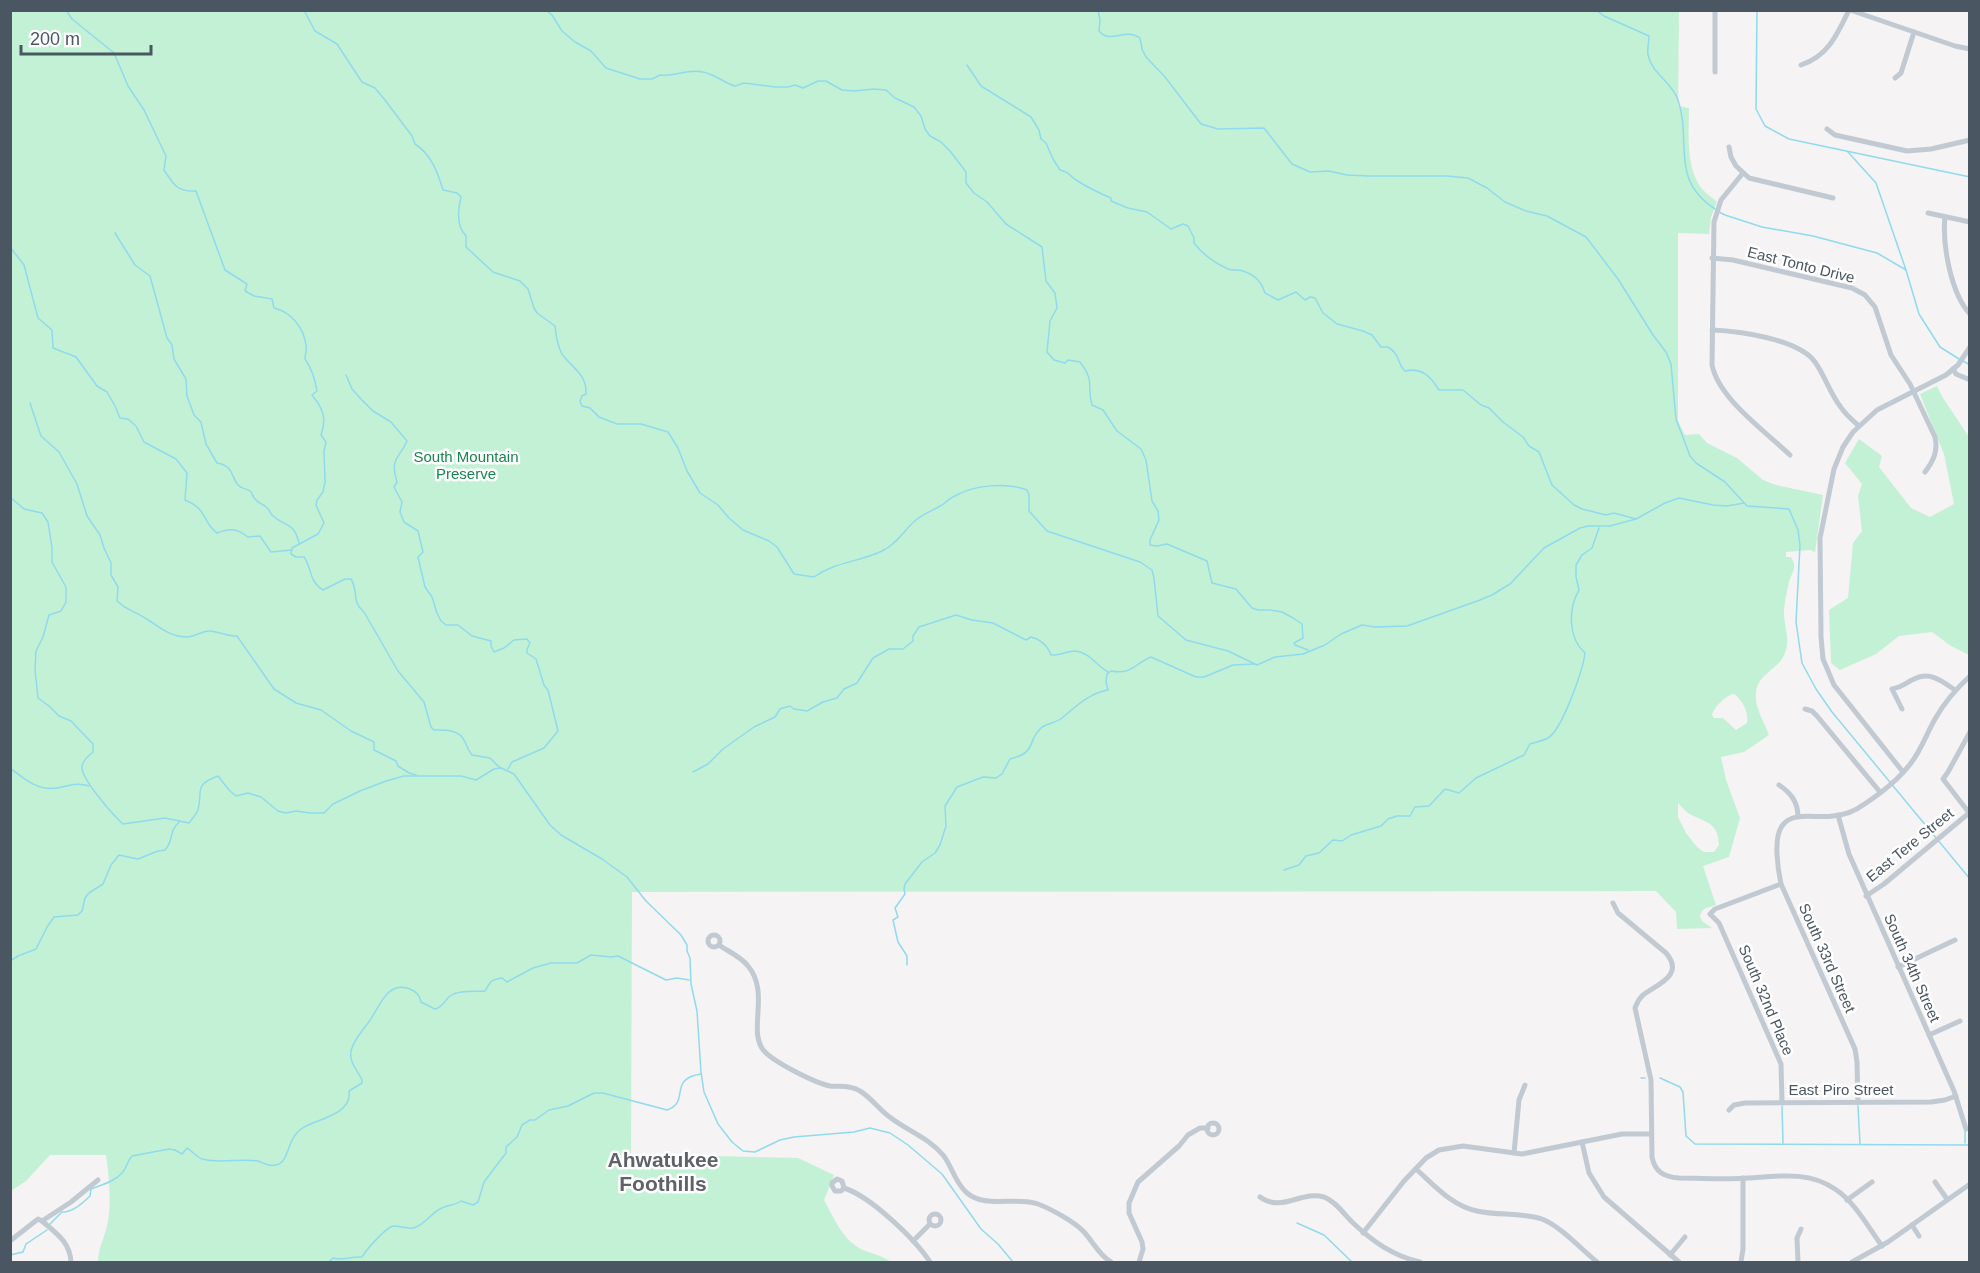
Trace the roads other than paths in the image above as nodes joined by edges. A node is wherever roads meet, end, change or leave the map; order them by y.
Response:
1 (1715, 10) edge
2 (1850, 10) edge
3 (1914, 32) junction
4 (1970, 49) edge
5 (1801, 65) dead end
6 (1715, 72) dead end
7 (1895, 78) dead end
8 (1827, 129) dead end
9 (1970, 140) edge
10 (1729, 147) dead end
11 (1743, 173) junction
12 (1833, 198) dead end
13 (1928, 213) dead end
14 (1945, 217) junction
15 (1970, 222) edge
16 (1712, 258) junction
17 (1970, 314) edge
18 (1712, 330) junction
19 (1970, 347) edge
20 (1955, 367) junction
21 (1970, 380) edge
22 (1912, 390) junction
23 (1859, 426) junction
24 (1790, 455) dead end
25 (1926, 472) dead end
26 (1970, 676) edge
27 (1955, 690) junction
28 (1805, 709) dead end
29 (1902, 710) dead end
30 (1970, 732) edge
31 (1903, 772) junction
32 (1779, 784) dead end
33 (1880, 792) junction
34 (1969, 813) edge
35 (1839, 815) junction
36 (1798, 817) junction
37 (1781, 884) junction
38 (1866, 896) junction
39 (1613, 903) dead end
40 (1955, 940) dead end
41 (718, 945) dead end
42 (1898, 967) junction
43 (1960, 1022) dead end
44 (1929, 1035) junction
45 (1525, 1085) dead end
46 (1956, 1096) junction
47 (1782, 1102) junction
48 (1858, 1102) junction
49 (1729, 1110) dead end
50 (1208, 1128) dead end
51 (1966, 1129) dead end
52 (1651, 1134) junction
53 (1582, 1142) junction
54 (1514, 1153) junction
55 (1416, 1169) junction
56 (1743, 1178) junction
57 (98, 1180) dead end
58 (1872, 1182) dead end
59 (1935, 1182) dead end
60 (1970, 1184) edge
61 (844, 1188) dead end
62 (1260, 1197) dead end
63 (1947, 1199) junction
64 (1847, 1200) junction
65 (42, 1221) junction
66 (930, 1224) dead end
67 (1912, 1225) junction
68 (1801, 1229) dead end
69 (1363, 1233) junction
70 (1919, 1236) dead end
71 (1685, 1237) dead end
72 (10, 1241) edge
73 (913, 1241) junction
74 (1882, 1246) junction
75 (1670, 1255) junction
76 (71, 1263) edge
77 (930, 1263) edge
78 (1112, 1263) edge
79 (1139, 1263) edge
80 (1420, 1263) edge
81 (1597, 1263) edge
82 (1679, 1263) edge
83 (1741, 1263) edge
84 (1798, 1263) edge
85 (1852, 1263) edge

1 - 6 street
2 - 3 street
2 - 5 street
3 - 4 street
3 - 7 street
8 - 9 street
10 - 11 street
11 - 12 street
11 - 16 street
13 - 14 street
14 - 15 street
14 - 17 street
16 - 18 street
16 - 22 street, East Tonto Drive
18 - 23 street
18 - 24 street
19 - 20 street
20 - 21 street
20 - 22 street
22 - 23 street
22 - 25 street, East Tonto Drive
23 - 31 street
26 - 27 street
27 - 29 street
27 - 31 street
28 - 33 street
30 - 34 street
31 - 33 street
32 - 36 street
33 - 35 street
34 - 38 street, East Tere Street
35 - 36 street
35 - 38 street, South 34th Street
36 - 37 street, South 33rd Street
37 - 47 street, South 32nd Place
37 - 48 street, South 33rd Street
38 - 42 street, South 34th Street
39 - 52 street
40 - 42 street
41 - 78 street
42 - 44 street, South 34th Street
43 - 44 street
44 - 46 street, South 34th Street
45 - 54 street
46 - 48 street, East Piro Street
46 - 51 street, South 34th Street
47 - 48 street, East Piro Street
47 - 49 street, East Piro Street
50 - 79 street
52 - 53 street
52 - 56 street
53 - 54 street
53 - 75 street
54 - 55 street
55 - 69 street
55 - 81 street
56 - 64 street
56 - 83 street
57 - 65 street
58 - 64 street
59 - 63 street
60 - 63 street
61 - 73 street
62 - 69 street
63 - 67 street
64 - 74 street
65 - 72 street
65 - 76 street
66 - 73 street
67 - 70 street
67 - 74 street
68 - 84 street
69 - 80 street
71 - 75 street
73 - 77 street
74 - 85 street
75 - 82 street

